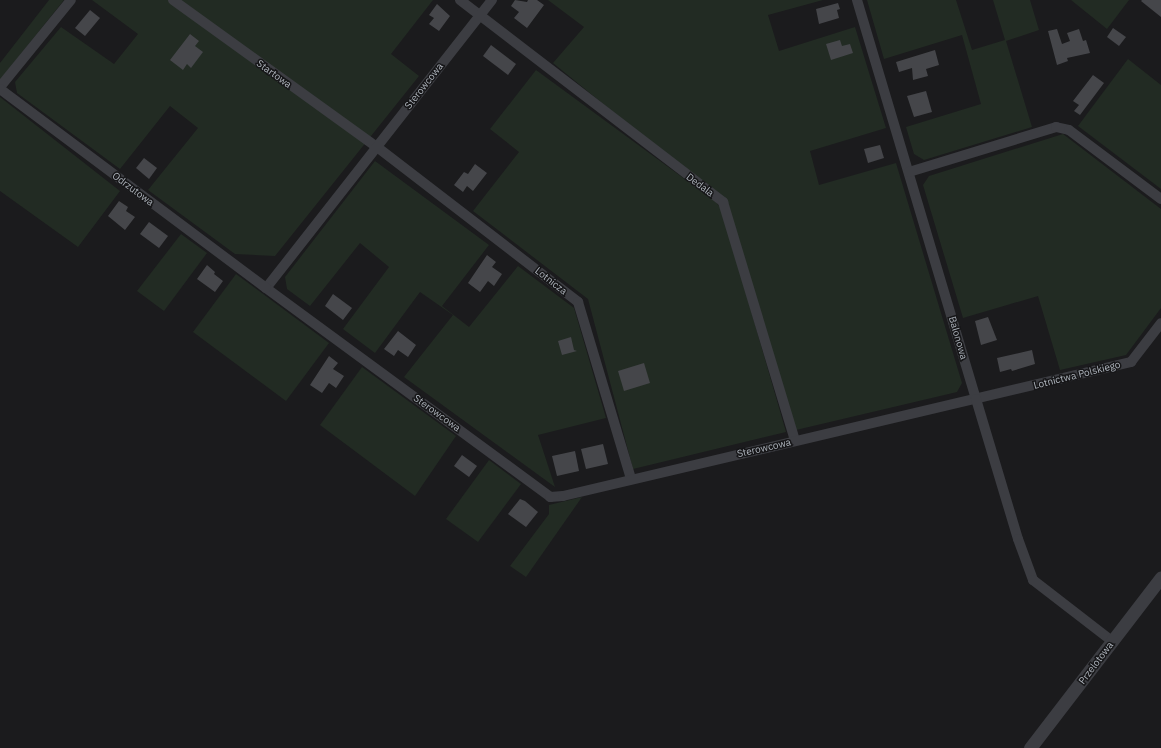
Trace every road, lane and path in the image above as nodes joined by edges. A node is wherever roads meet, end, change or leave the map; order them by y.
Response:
1 (71, 0) edge
2 (172, 0) edge
3 (460, 0) edge
4 (492, 0) edge
5 (857, 0) edge
6 (480, 16) junction
7 (0, 88) edge
8 (377, 147) junction
9 (909, 172) junction
10 (1161, 199) edge
11 (266, 288) junction
12 (1161, 323) edge
13 (976, 399) junction
14 (795, 440) junction
15 (631, 479) junction
16 (1161, 577) edge
17 (1112, 641) junction
18 (1030, 748) edge

1 - 7 street
2 - 8 street, Startowa
3 - 6 street, Dedala
4 - 6 street, Sterowcowa
5 - 9 street, Balonowa
6 - 8 street, Sterowcowa
6 - 14 street, Dedala
7 - 11 street, Odrzutowa
8 - 11 street, Sterowcowa
8 - 15 street, Lotnicza
9 - 10 street
9 - 13 street, Balonowa
11 - 15 street, Sterowcowa
12 - 13 street, Lotnictwa Polskiego
13 - 14 street, Sterowcowa
13 - 17 street, Balonowa
14 - 15 street, Sterowcowa
16 - 17 street, Przelotowa
17 - 18 street, Przelotowa

